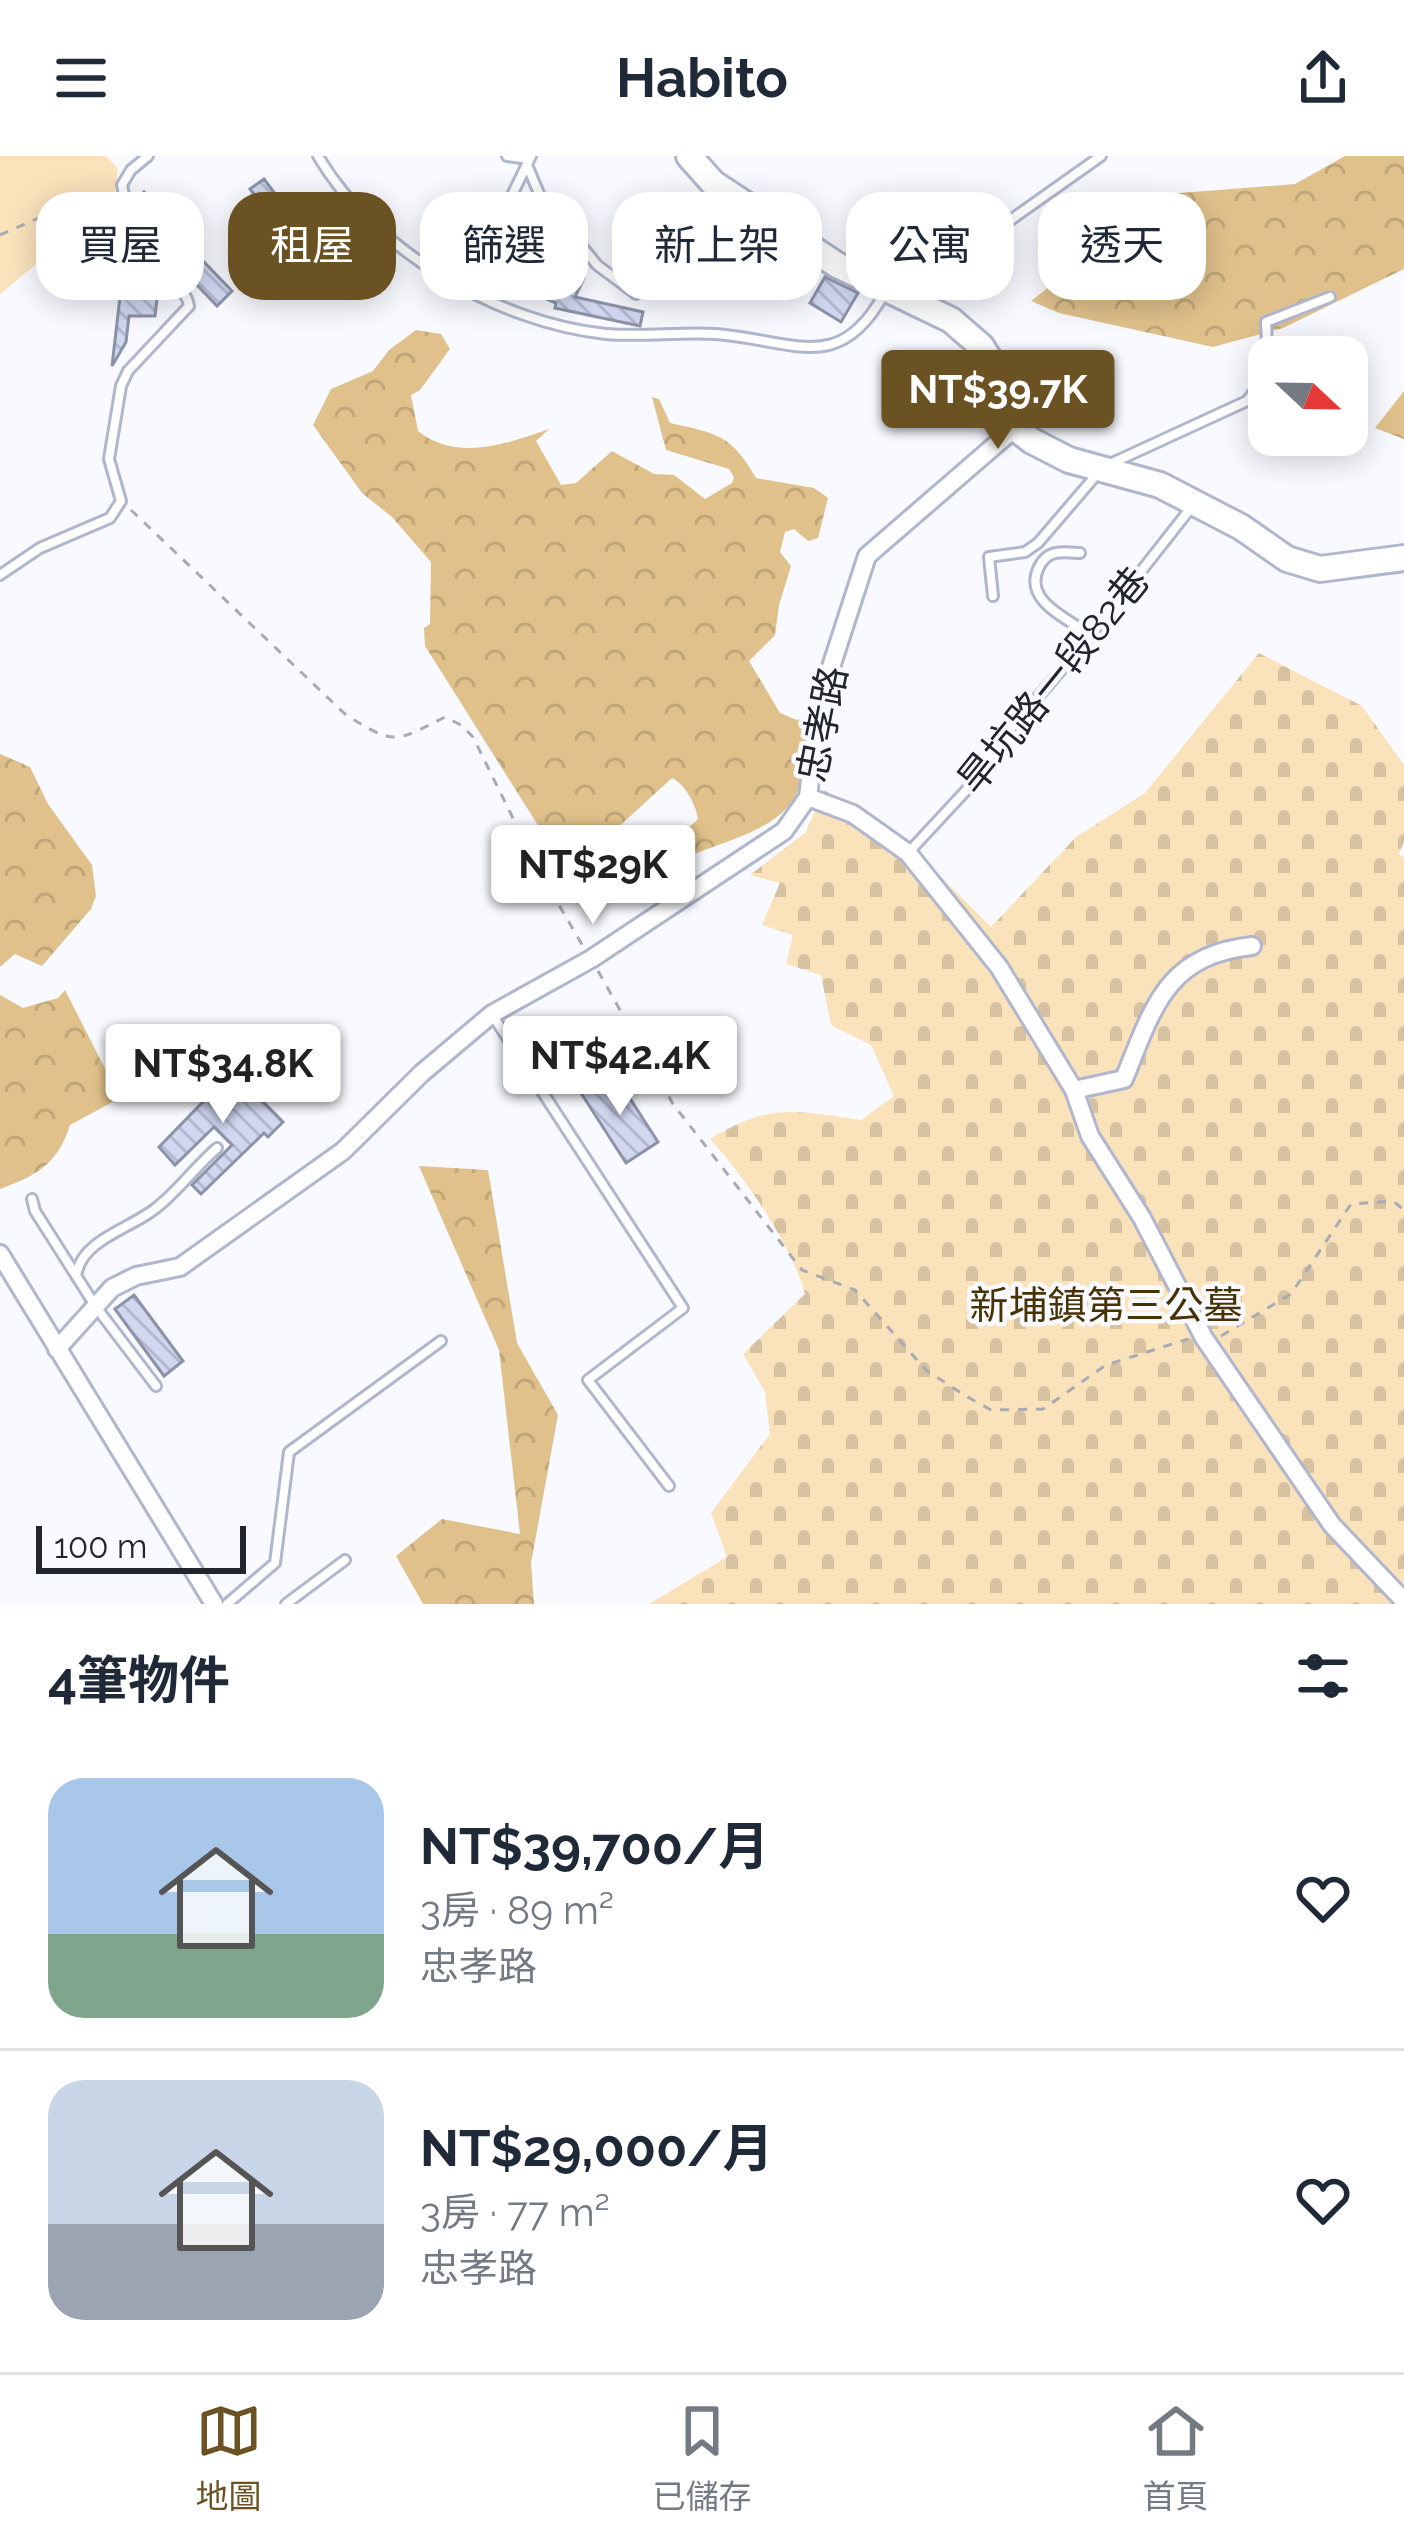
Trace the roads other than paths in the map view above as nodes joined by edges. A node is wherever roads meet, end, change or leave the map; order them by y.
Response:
1 (148, 156) edge
2 (318, 156) edge
3 (507, 156) edge
4 (689, 156) edge
5 (1102, 156) edge
6 (529, 160) edge
7 (514, 192) edge
8 (1014, 214) edge
9 (420, 264) edge
10 (846, 269) edge
11 (612, 276) edge
12 (1330, 297) dead end
13 (493, 300) edge
14 (888, 300) edge
15 (913, 300) edge
16 (1015, 428) junction
17 (1105, 467) junction
18 (1194, 502) junction
19 (1080, 553) dead end
20 (1404, 558) edge
21 (0, 575) edge
22 (993, 596) dead end
23 (1091, 634) junction
24 (808, 797) junction
25 (908, 854) junction
26 (1252, 946) dead end
27 (492, 1014) junction
28 (1074, 1090) junction
29 (217, 1148) dead end
30 (32, 1198) dead end
31 (0, 1254) edge
32 (76, 1274) junction
33 (96, 1306) junction
34 (441, 1341) dead end
35 (57, 1349) junction
36 (156, 1386) dead end
37 (670, 1486) dead end
38 (346, 1560) dead end
39 (1404, 1601) edge
40 (214, 1604) edge
41 (227, 1604) edge
42 (286, 1604) edge

1 - 21 lane
2 - 9 lane
3 - 6 lane
4 - 10 street
5 - 8 lane
6 - 7 lane
6 - 11 lane
12 - 17 lane
13 - 14 lane
15 - 16 street
16 - 17 street
16 - 24 street, 忠孝路
17 - 18 street
17 - 22 lane
18 - 20 street
18 - 23 lane, 旱坑路一段82巷
19 - 23 lane
23 - 25 lane, 旱坑路一段82巷
24 - 25 street
24 - 27 street, 忠孝路
25 - 28 street
26 - 28 street
27 - 33 street, 忠孝路
27 - 37 lane
28 - 39 street
29 - 32 lane
30 - 32 lane
31 - 35 street
32 - 33 lane
33 - 35 street, 忠孝路
33 - 36 lane
34 - 41 lane
35 - 40 street
38 - 42 lane

